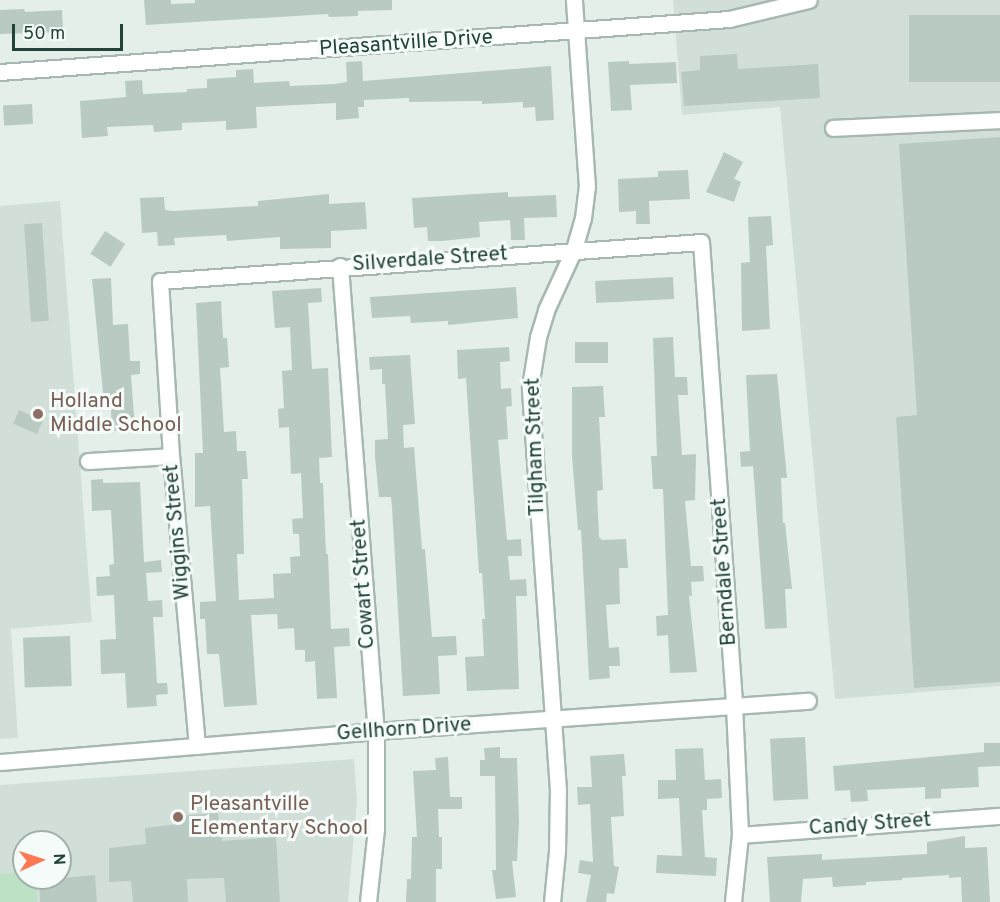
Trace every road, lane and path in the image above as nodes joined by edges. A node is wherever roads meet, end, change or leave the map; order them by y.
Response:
1 (574, 0) edge
2 (809, 0) edge
3 (577, 32) junction
4 (0, 72) edge
5 (1000, 120) edge
6 (833, 128) dead end
7 (701, 242) joint
8 (574, 249) junction
9 (340, 266) junction
10 (160, 281) joint
11 (171, 456) junction
12 (88, 461) dead end
13 (808, 701) dead end
14 (734, 706) junction
15 (554, 719) junction
16 (376, 731) junction
17 (197, 746) junction
18 (0, 762) edge
19 (1000, 816) edge
20 (740, 835) junction
21 (368, 902) edge
22 (552, 902) edge
23 (733, 902) edge

1 - 3 street, Tilgham Street
2 - 3 street, Pleasantville Drive
3 - 4 street, Pleasantville Drive
3 - 8 street, Tilgham Street
5 - 6 street
7 - 8 street, Silverdale Street
7 - 14 street, Berndale Street
8 - 9 street, Silverdale Street
8 - 15 street, Tilgham Street
9 - 10 street, Silverdale Street
9 - 16 street, Cowart Street
10 - 11 street, Wiggins Street
11 - 12 street
11 - 17 street, Wiggins Street
13 - 14 street, Gellhorn Drive
14 - 15 street, Gellhorn Drive
14 - 20 street, Berndale Street
15 - 16 street, Gellhorn Drive
15 - 22 street, Tilgham Street
16 - 17 street, Gellhorn Drive
16 - 21 street, Cowart Street
17 - 18 street, Gellhorn Drive
19 - 20 street, Candy Street
20 - 23 street, Berndale Street

